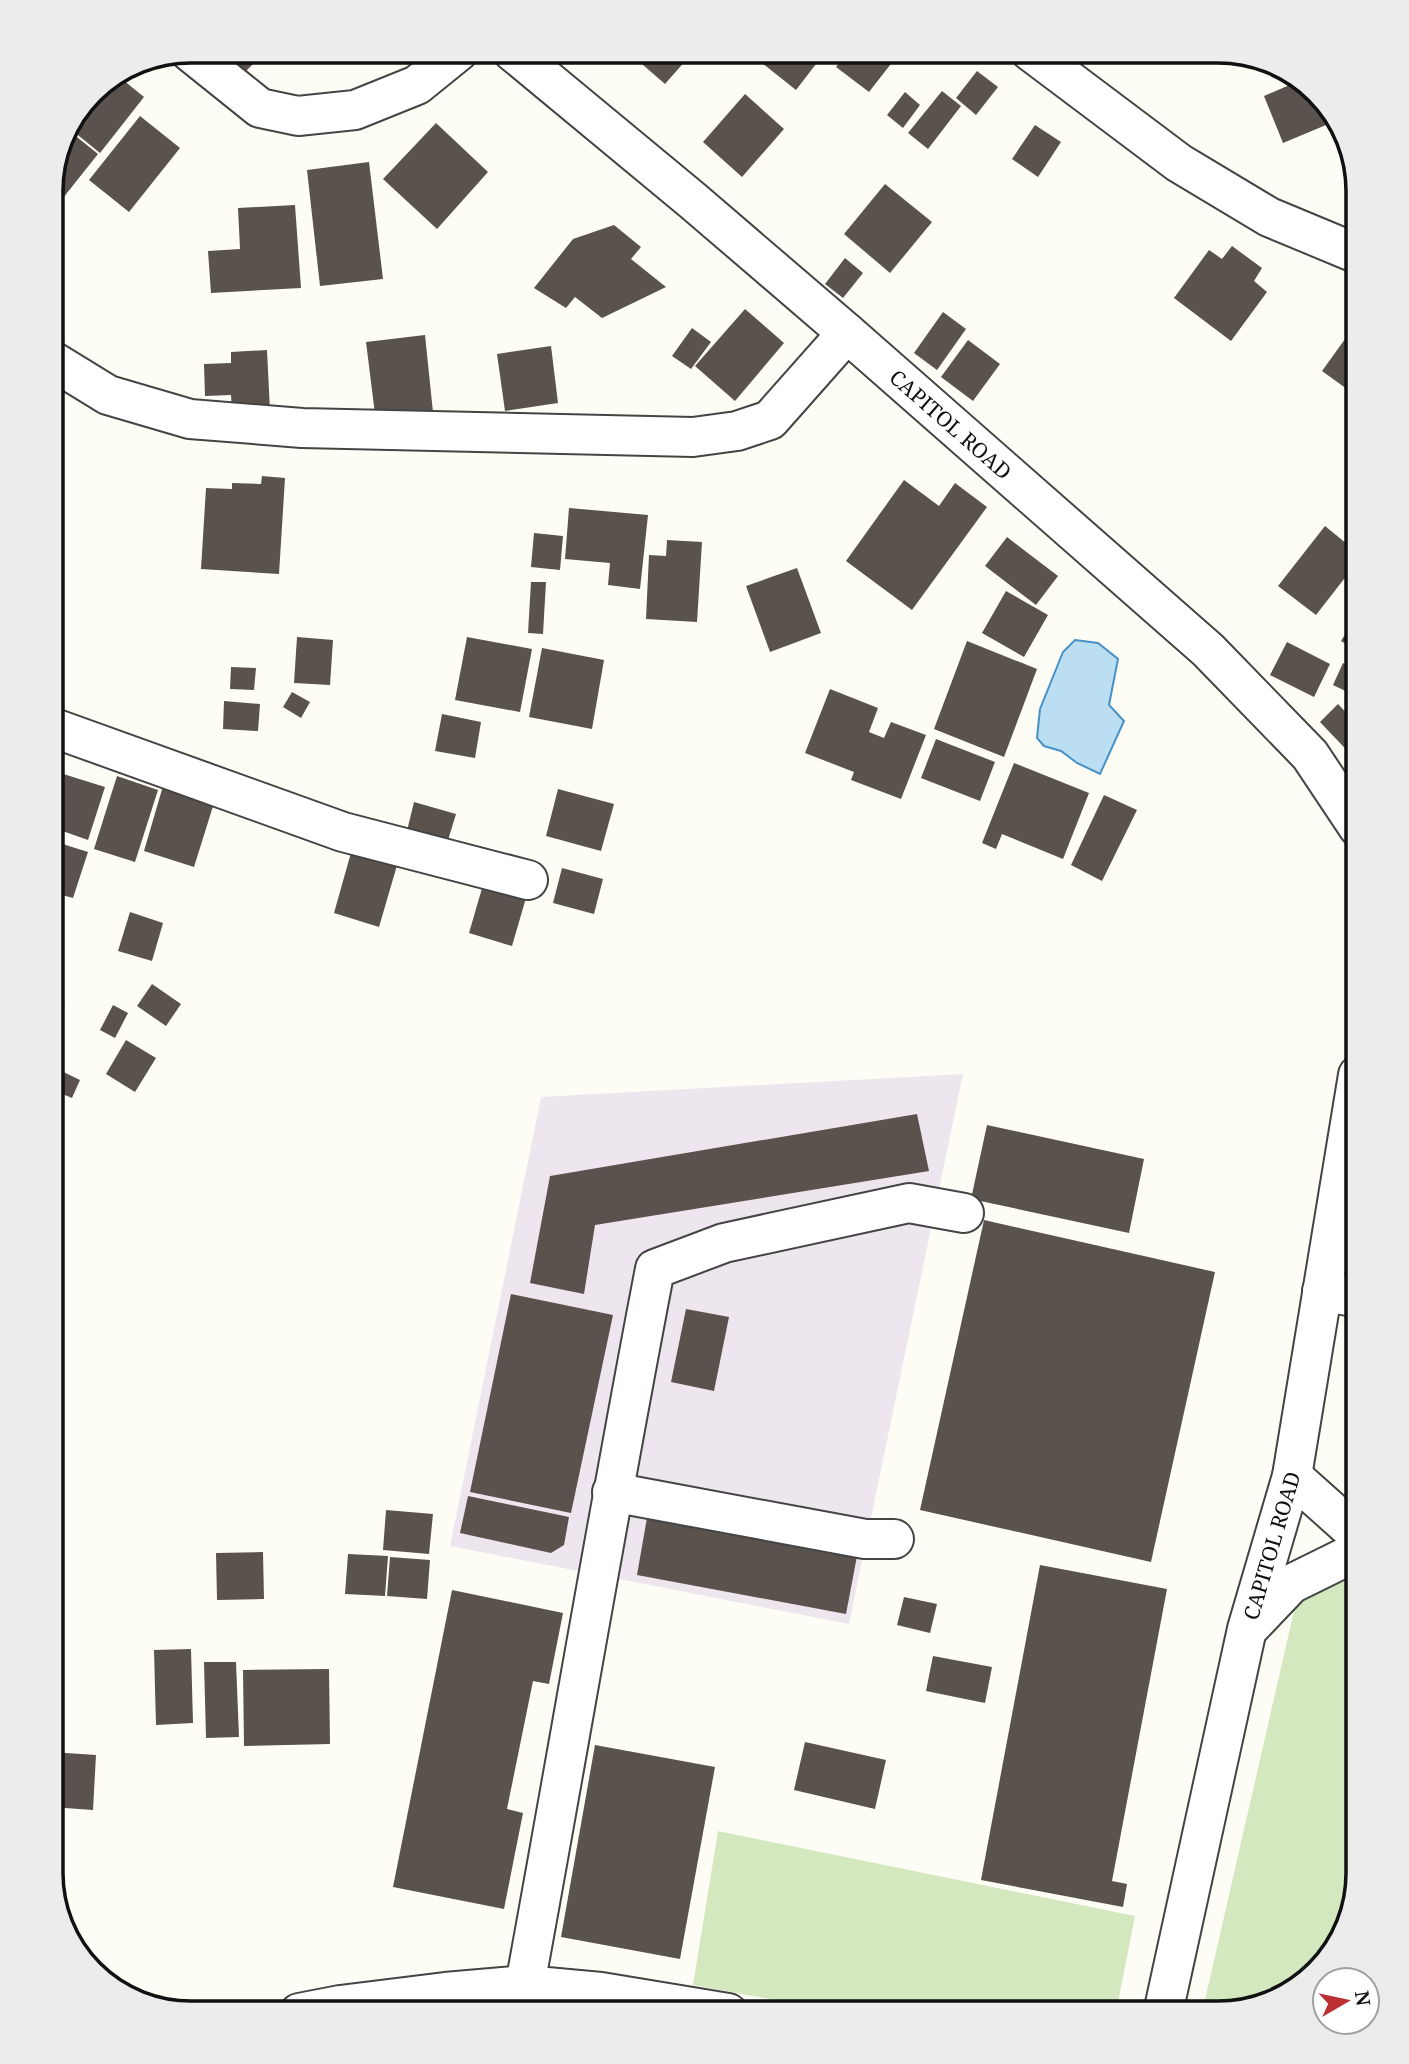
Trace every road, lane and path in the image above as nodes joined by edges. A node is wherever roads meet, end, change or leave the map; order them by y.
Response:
1 (203, 63) edge
2 (444, 63) edge
3 (526, 63) edge
4 (1046, 63) edge
5 (1346, 249) edge
6 (848, 333) junction
7 (63, 368) edge
8 (63, 731) edge
9 (1346, 809) edge
10 (528, 880) dead end
11 (1346, 1153) edge
12 (964, 1213) dead end
13 (1340, 1295) edge
14 (1293, 1476) junction
15 (612, 1492) junction
16 (1346, 1524) edge
17 (894, 1539) dead end
18 (1346, 1557) edge
19 (1247, 1629) junction
20 (525, 1985) junction
21 (372, 2001) edge
22 (655, 2001) edge
23 (1166, 2001) edge

1 - 2 street
3 - 6 street, CAPITOL ROAD
4 - 5 street
6 - 7 street
6 - 9 street, CAPITOL ROAD
8 - 10 street
11 - 13 street, CAPITOL ROAD
12 - 15 street
13 - 14 street, CAPITOL ROAD
14 - 16 street
14 - 19 street, CAPITOL ROAD
15 - 17 street
15 - 20 street
18 - 19 street
19 - 23 street, CAPITOL ROAD
20 - 21 street
20 - 22 street

